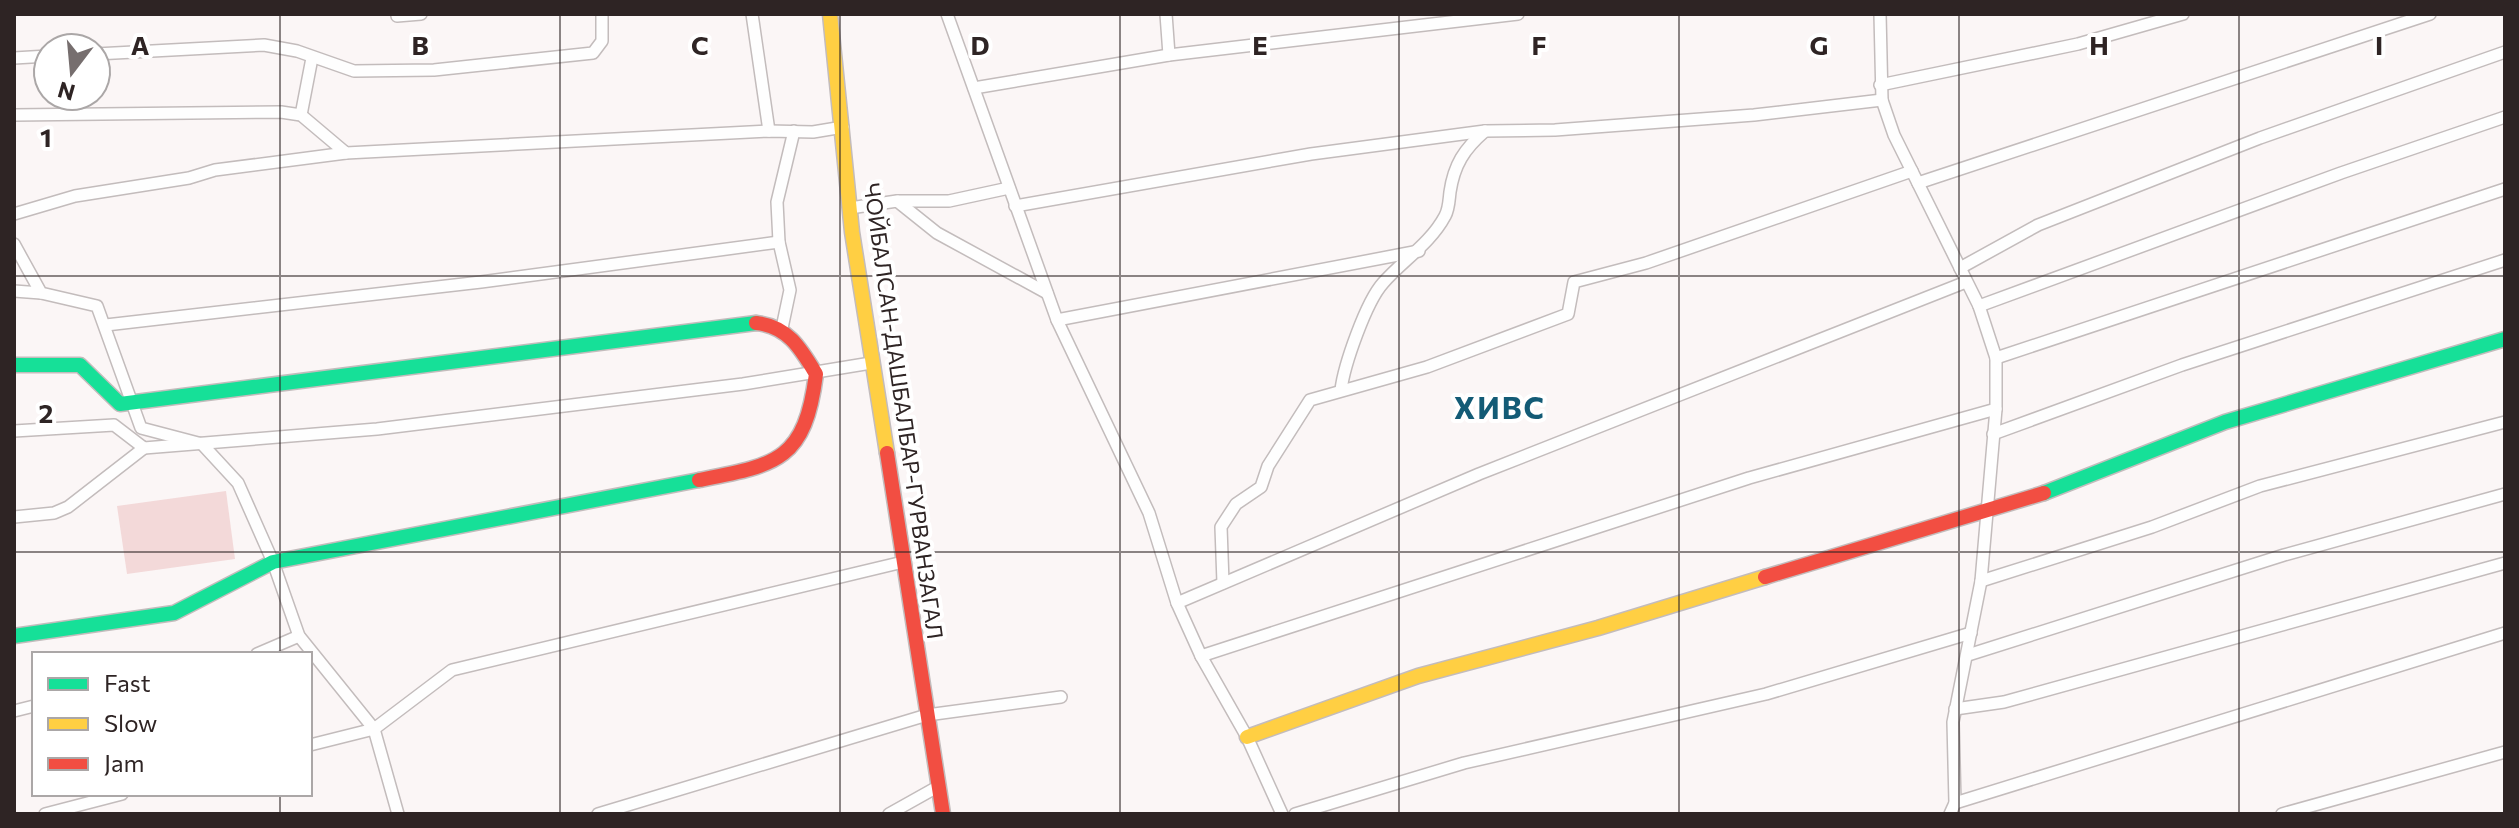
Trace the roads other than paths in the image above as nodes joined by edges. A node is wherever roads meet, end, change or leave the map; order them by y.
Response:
1 (421, 14) edge
2 (602, 14) edge
3 (752, 14) edge
4 (830, 14) edge
5 (947, 14) edge
6 (1166, 14) edge
7 (1518, 14) edge
8 (1880, 14) edge
9 (2183, 14) edge
10 (2430, 14) edge
11 (397, 16) dead end
12 (2505, 52) edge
13 (112, 53) edge
14 (1169, 55) junction
15 (312, 58) junction
16 (1880, 85) junction
17 (974, 88) junction
18 (1882, 100) junction
19 (14, 115) edge
20 (301, 115) junction
21 (2505, 117) edge
22 (843, 127) junction
23 (769, 131) junction
24 (794, 131) junction
25 (1485, 131) junction
26 (346, 153) junction
27 (1912, 171) junction
28 (1918, 183) junction
29 (1009, 188) junction
30 (2505, 189) edge
31 (897, 201) junction
32 (1015, 206) junction
33 (850, 208) junction
34 (14, 214) edge
35 (779, 242) junction
36 (14, 244) edge
37 (1419, 251) junction
38 (2505, 260) edge
39 (1960, 268) junction
40 (1966, 282) junction
41 (14, 291) edge
42 (41, 293) junction
43 (1047, 293) junction
44 (1979, 306) junction
45 (1057, 320) junction
46 (106, 325) junction
47 (782, 328) junction
48 (2505, 339) edge
49 (1996, 358) junction
50 (871, 363) junction
51 (14, 365) edge
52 (816, 374) junction
53 (1341, 390) junction
54 (129, 402) junction
55 (1996, 409) junction
56 (2505, 422) edge
57 (14, 431) edge
58 (1993, 434) junction
59 (202, 444) junction
60 (144, 448) junction
61 (2505, 494) edge
62 (1989, 510) junction
63 (14, 517) edge
64 (273, 562) junction
65 (903, 562) junction
66 (2505, 563) edge
67 (1981, 581) junction
68 (1223, 583) junction
69 (1177, 603) junction
70 (1971, 633) junction
71 (2505, 633) edge
72 (14, 636) edge
73 (299, 636) junction
74 (262, 652) edge
75 (312, 652) edge
76 (312, 652) edge
77 (1968, 655) junction
78 (1201, 656) junction
79 (1061, 697) dead end
80 (1955, 709) junction
81 (927, 715) junction
82 (374, 729) junction
83 (1247, 737) junction
84 (312, 744) edge
85 (2505, 752) edge
86 (939, 786) junction
87 (114, 796) edge
88 (1953, 808) edge
89 (45, 814) edge
90 (398, 814) edge
91 (598, 814) edge
92 (889, 814) edge
93 (943, 814) edge
94 (1282, 814) edge
95 (1295, 814) edge
96 (2282, 814) edge

1 - 11 street
2 - 15 street
3 - 23 street
4 - 22 street, ЧОЙБАЛСАН-ДАШБАЛБАР-ГУРВАНЗАГАЛ
5 - 17 street
6 - 14 street
7 - 14 street
8 - 16 street
9 - 16 street
10 - 28 street
12 - 39 street
13 - 15 street
14 - 17 street
15 - 20 street
16 - 18 street
17 - 29 street
18 - 25 street
18 - 27 street
19 - 20 street
20 - 26 street
21 - 44 street
22 - 24 street
22 - 33 street, ЧОЙБАЛСАН-ДАШБАЛБАР-ГУРВАНЗАГАЛ
23 - 24 street
23 - 26 street
24 - 35 street
25 - 32 street
25 - 37 street
26 - 34 street
27 - 28 street
27 - 53 street
28 - 39 street
29 - 31 street
29 - 32 street
30 - 49 street
31 - 33 street
31 - 43 street
32 - 43 street
33 - 50 street, ЧОЙБАЛСАН-ДАШБАЛБАР-ГУРВАНЗАГАЛ
35 - 46 street
35 - 47 street
36 - 42 street
37 - 45 street
37 - 53 street
38 - 58 street
39 - 40 street
40 - 44 street
40 - 68 street
41 - 42 street
42 - 46 street
43 - 45 street
44 - 49 street
45 - 69 street
46 - 54 street
47 - 52 street
47 - 54 street
48 - 62 street
49 - 55 street
50 - 52 street
50 - 65 street, ЧОЙБАЛСАН-ДАШБАЛБАР-ГУРВАНЗАГАЛ
51 - 54 street
52 - 59 street
52 - 64 street
53 - 68 street
54 - 59 street
55 - 58 street
55 - 78 street
56 - 67 street
57 - 60 street
58 - 62 street
59 - 60 street
59 - 64 street
60 - 63 street
61 - 77 street
62 - 67 street
62 - 83 street
64 - 72 street
64 - 73 street
65 - 81 street, ЧОЙБАЛСАН-ДАШБАЛБАР-ГУРВАНЗАГАЛ
65 - 82 street
66 - 80 street
67 - 70 street
68 - 69 street
69 - 78 street
70 - 77 street
70 - 95 street
71 - 88 street
73 - 74 street
73 - 75 street
76 - 82 street
77 - 80 street
78 - 83 street
79 - 81 street
80 - 88 street
81 - 86 street, ЧОЙБАЛСАН-ДАШБАЛБАР-ГУРВАНЗАГАЛ
81 - 91 street
82 - 84 street
82 - 90 street
83 - 94 street
85 - 96 street
86 - 92 street
86 - 93 street, ЧОЙБАЛСАН-ДАШБАЛБАР-ГУРВАНЗАГАЛ
87 - 89 street

